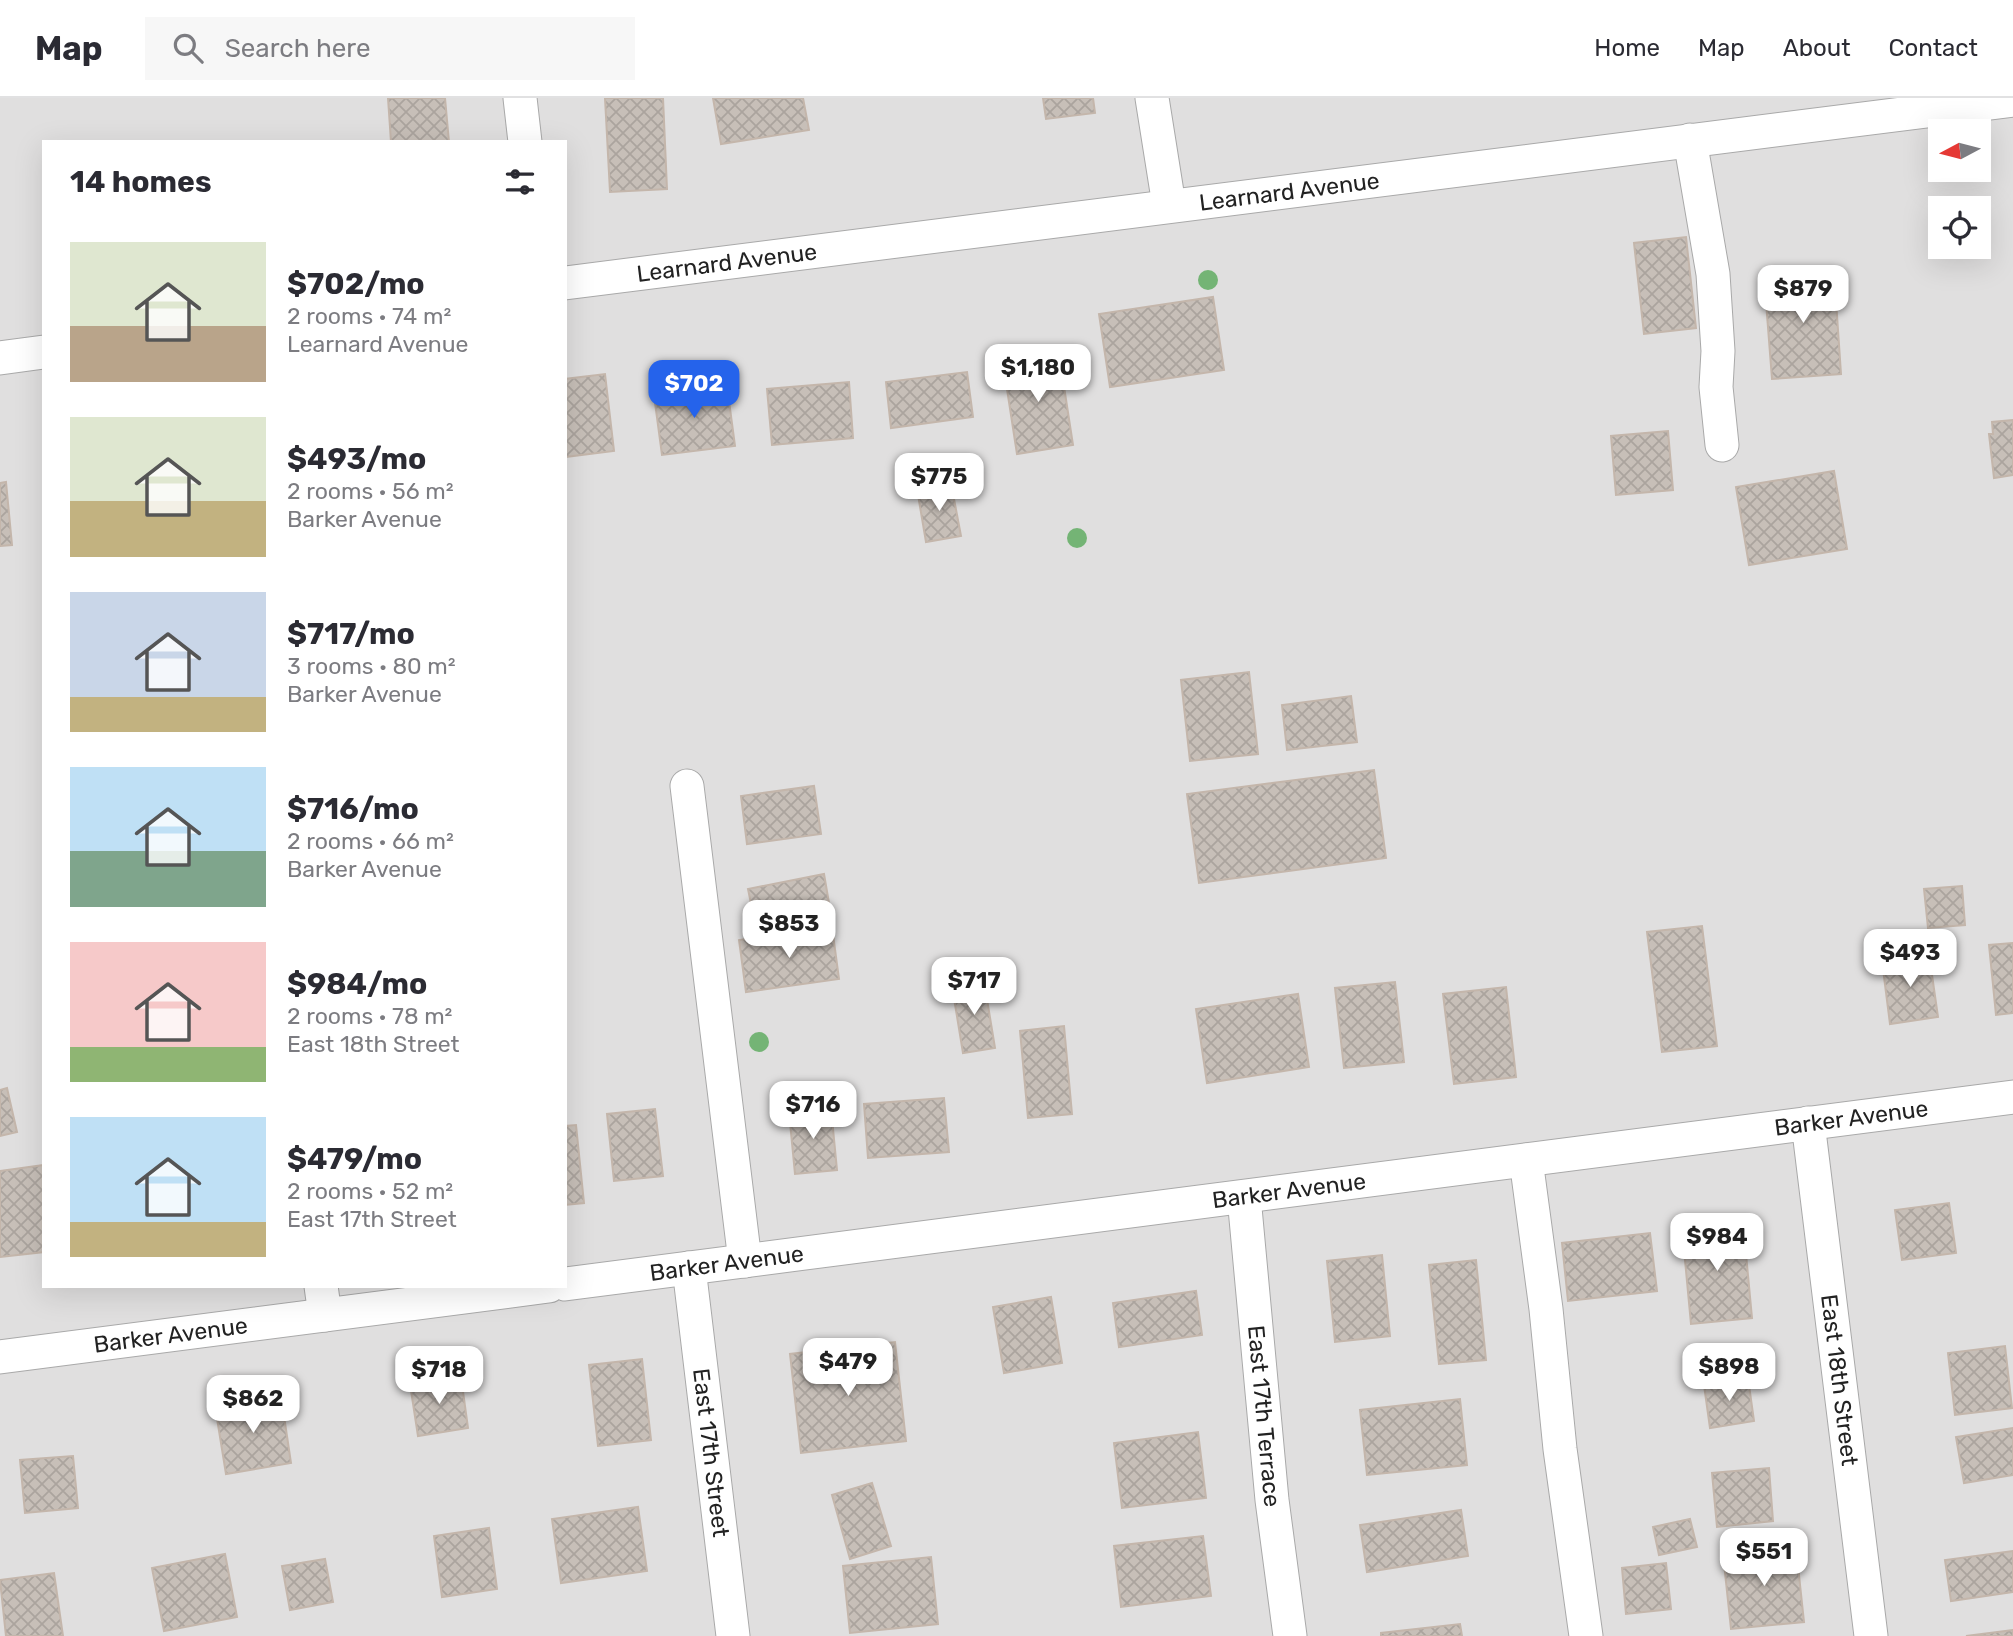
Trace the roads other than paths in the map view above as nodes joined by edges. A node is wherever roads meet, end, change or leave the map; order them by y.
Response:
1 (520, 98) edge
2 (1152, 98) edge
3 (2003, 100) edge
4 (525, 140) edge
5 (1690, 140) junction
6 (1170, 205) junction
7 (567, 283) edge
8 (42, 352) edge
9 (0, 358) edge
10 (1722, 445) dead end
11 (687, 786) dead end
12 (2013, 1097) edge
13 (1808, 1124) junction
14 (1526, 1160) junction
15 (1244, 1197) junction
16 (744, 1261) junction
17 (689, 1268) junction
18 (567, 1284) edge
19 (519, 1288) edge
20 (323, 1301) edge
21 (0, 1357) edge
22 (733, 1636) edge
23 (1290, 1636) edge
24 (1586, 1636) edge
25 (1871, 1636) edge

1 - 4 street
2 - 6 street
3 - 5 street, Learnard Avenue
5 - 6 street, Learnard Avenue
5 - 10 street
6 - 7 street, Learnard Avenue
8 - 9 street
11 - 16 street
12 - 13 street, Barker Avenue
13 - 14 street, Barker Avenue
13 - 25 street, East 18th Street
14 - 15 street, Barker Avenue
14 - 24 street
15 - 16 street, Barker Avenue
15 - 23 street, East 17th Terrace
16 - 17 street, Barker Avenue
17 - 18 street, Barker Avenue
17 - 22 street, East 17th Street
19 - 20 street, Barker Avenue
20 - 21 street, Barker Avenue

